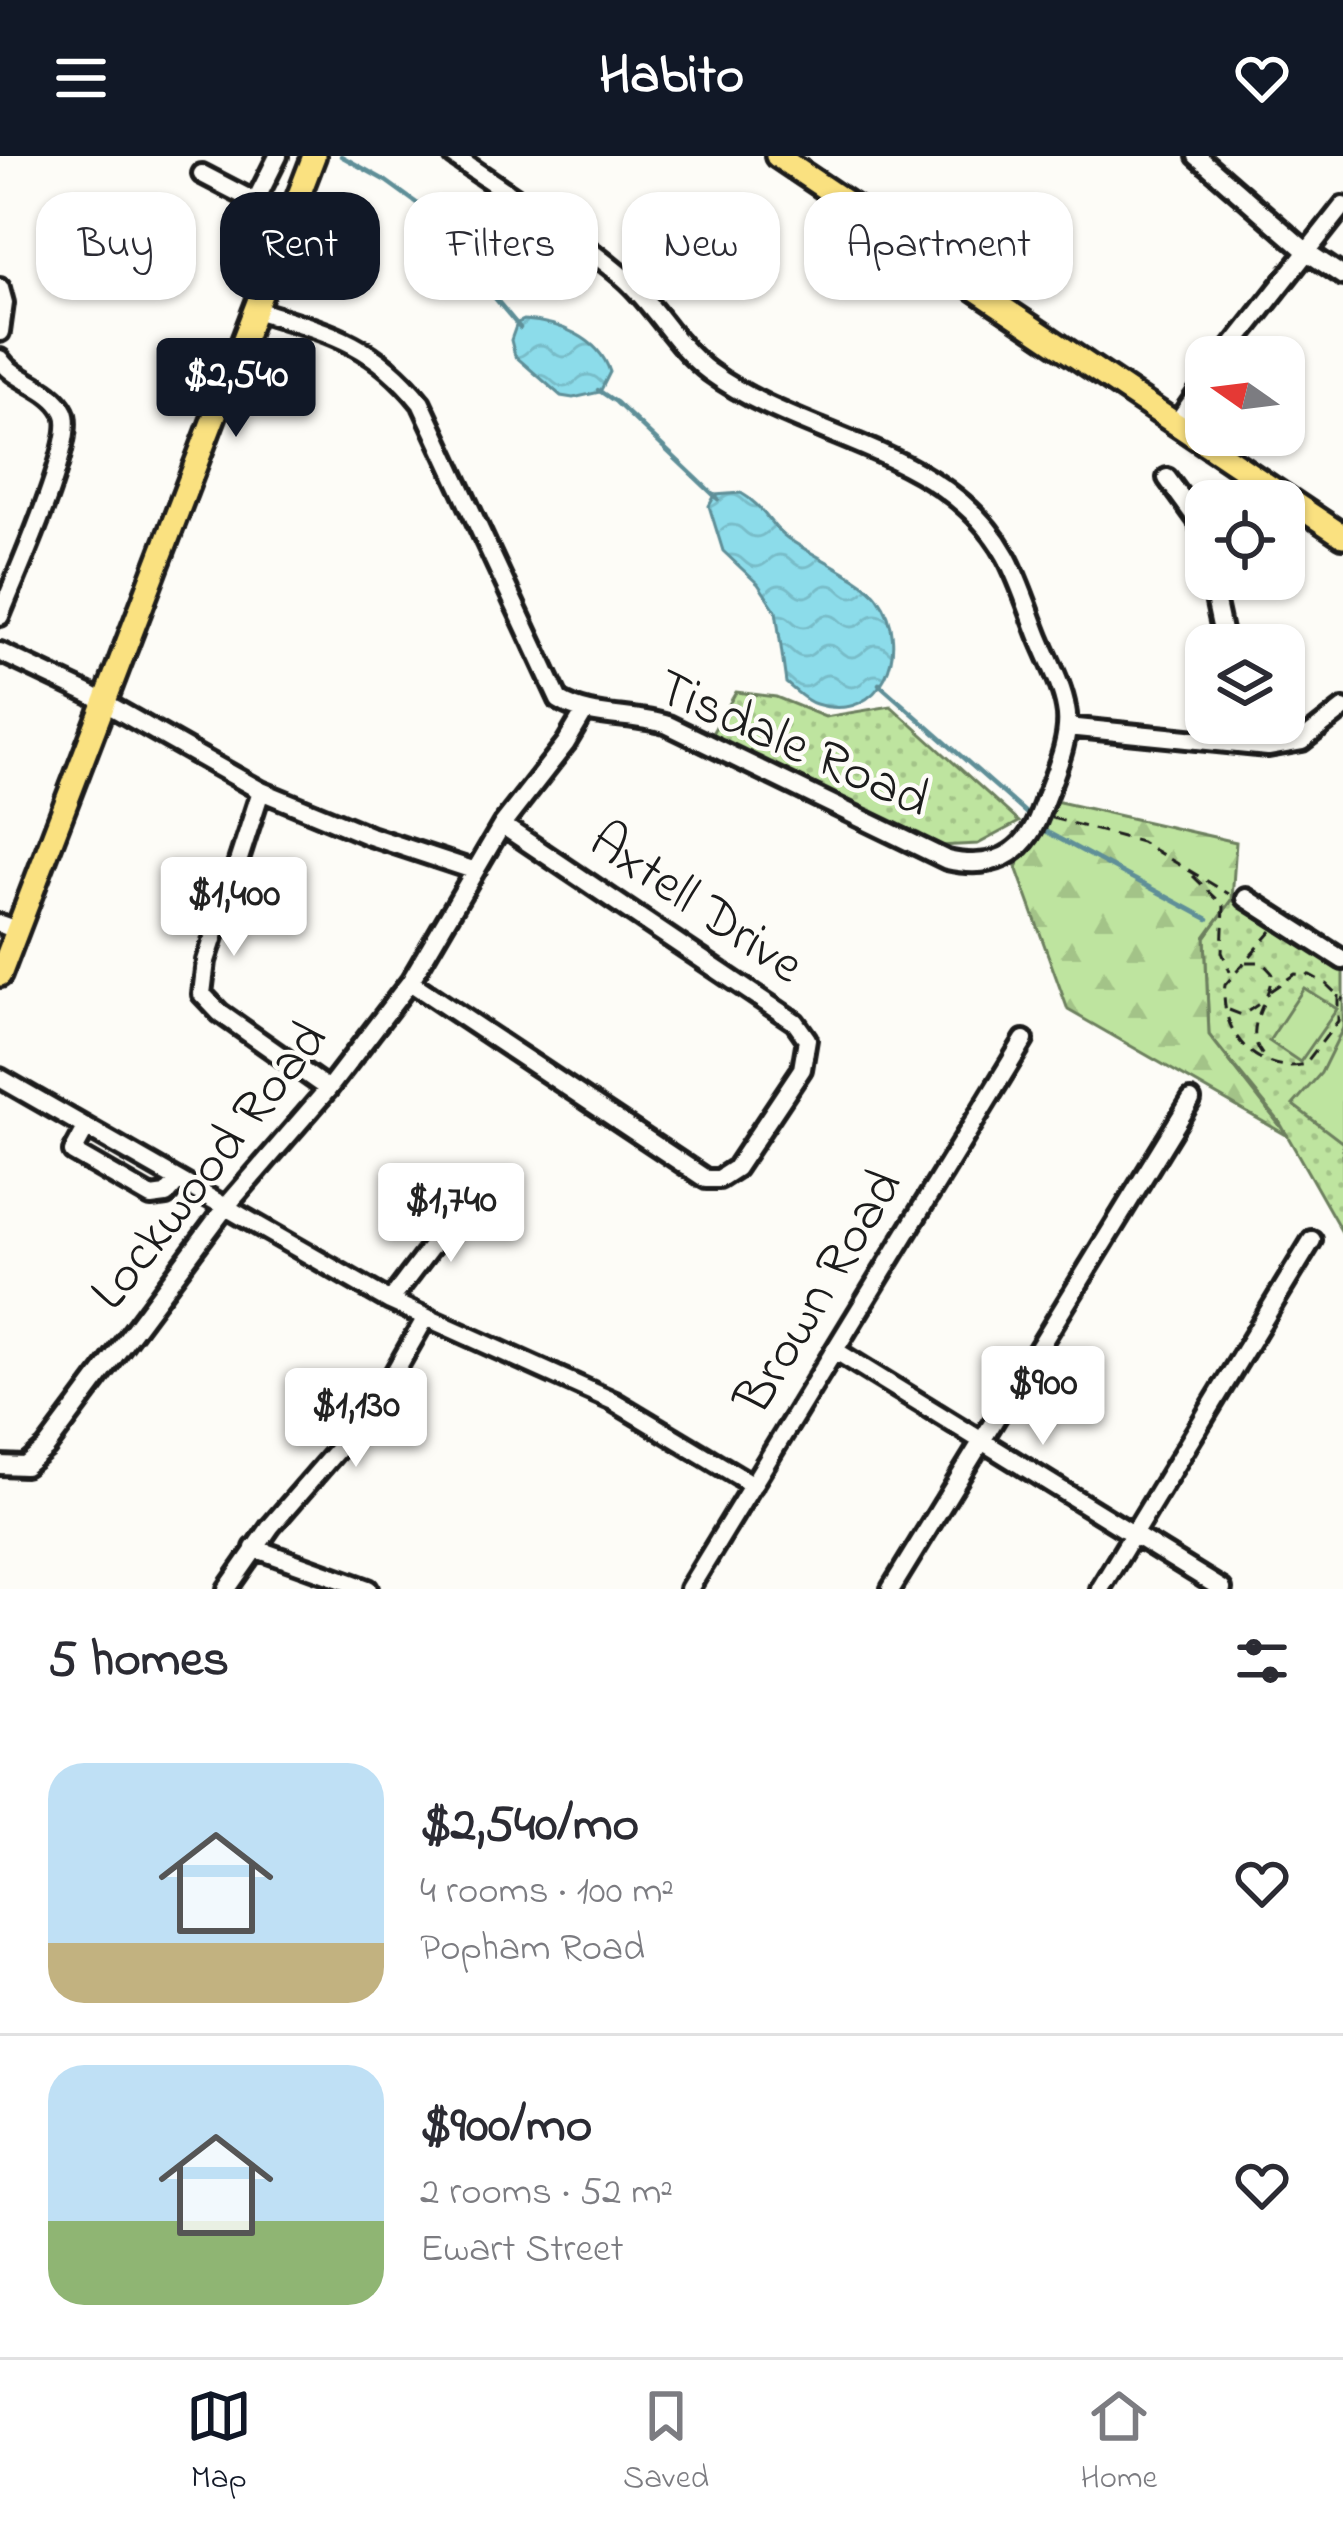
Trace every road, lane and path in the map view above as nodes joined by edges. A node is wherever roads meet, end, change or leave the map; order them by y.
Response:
1 (278, 156) edge
2 (314, 156) edge
3 (454, 156) edge
4 (777, 156) edge
5 (1197, 156) edge
6 (202, 174) dead end
7 (237, 192) edge
8 (261, 192) edge
9 (300, 192) edge
10 (1343, 206) edge
11 (1307, 252) junction
12 (1343, 276) edge
13 (0, 288) edge
14 (259, 300) edge
15 (255, 310) junction
16 (0, 332) edge
17 (1241, 336) edge
18 (0, 358) edge
19 (1185, 411) edge
20 (1176, 424) junction
21 (1167, 478) dead end
22 (1185, 499) edge
23 (1343, 536) edge
24 (0, 616) edge
25 (0, 652) edge
26 (105, 704) junction
27 (1343, 709) edge
28 (584, 711) junction
29 (1067, 727) junction
30 (1185, 739) edge
31 (1305, 739) edge
32 (1237, 744) edge
33 (1285, 744) edge
34 (261, 791) junction
35 (1039, 815) junction
36 (502, 826) junction
37 (473, 870) junction
38 (1187, 871) junction
39 (1246, 898) joint
40 (1280, 920) junction
41 (9, 927) edge
42 (1343, 961) edge
43 (1243, 962) junction
44 (1231, 973) junction
45 (0, 975) edge
46 (410, 982) junction
47 (1338, 995) junction
48 (1265, 998) junction
49 (1343, 1000) edge
50 (1226, 1008) junction
51 (1024, 1040) dead end
52 (1265, 1058) junction
53 (0, 1078) edge
54 (328, 1089) junction
55 (1191, 1100) dead end
56 (86, 1128) junction
57 (152, 1167) junction
58 (177, 1182) junction
59 (139, 1190) junction
60 (469, 1197) dead end
61 (224, 1209) junction
62 (1312, 1240) dead end
63 (390, 1301) junction
64 (425, 1318) junction
65 (836, 1351) junction
66 (982, 1441) junction
67 (0, 1466) edge
68 (753, 1485) junction
69 (1133, 1536) junction
70 (254, 1548) junction
71 (227, 1589) edge
72 (368, 1589) edge
73 (689, 1589) edge
74 (891, 1589) edge
75 (1100, 1589) edge
76 (1222, 1589) edge

1 - 8 street
2 - 9 main road
3 - 29 street
4 - 20 main road
5 - 11 street
6 - 7 street
10 - 11 street
11 - 12 street
11 - 17 street
13 - 16 street
14 - 15 main road
15 - 26 main road
15 - 28 street, Tisdale Road
18 - 24 street
19 - 20 street
20 - 23 main road
21 - 22 street
25 - 26 street
26 - 34 street
26 - 41 main road
27 - 31 street
28 - 35 street, Tisdale Road
28 - 36 street, Lockwood Road
29 - 30 street
29 - 35 street, Tisdale Road
32 - 33 street
34 - 37 street
34 - 54 street
35 - 38 path
36 - 37 street, Lockwood Road
36 - 46 street, Axtell Drive
37 - 46 street, Lockwood Road
38 - 39 path
38 - 44 path
39 - 40 street
40 - 42 street
40 - 43 path
41 - 45 main road
43 - 44 path
43 - 48 path
44 - 50 path
46 - 54 street, Lockwood Road
47 - 48 path
47 - 49 path
47 - 52 path
48 - 50 path
48 - 52 path
50 - 52 path
51 - 65 street, Brown Road
53 - 56 street
54 - 61 street, Lockwood Road
55 - 66 street
56 - 57 street
56 - 59 street
57 - 58 street
57 - 59 street
58 - 59 street
58 - 61 street
60 - 63 street
61 - 63 street
61 - 67 street, Lockwood Road
62 - 69 street
63 - 64 street
64 - 68 street
64 - 70 street
65 - 66 street
65 - 68 street, Brown Road
66 - 69 street
66 - 74 street
68 - 73 street, Brown Road
69 - 75 street
69 - 76 street
70 - 71 street
70 - 72 street

